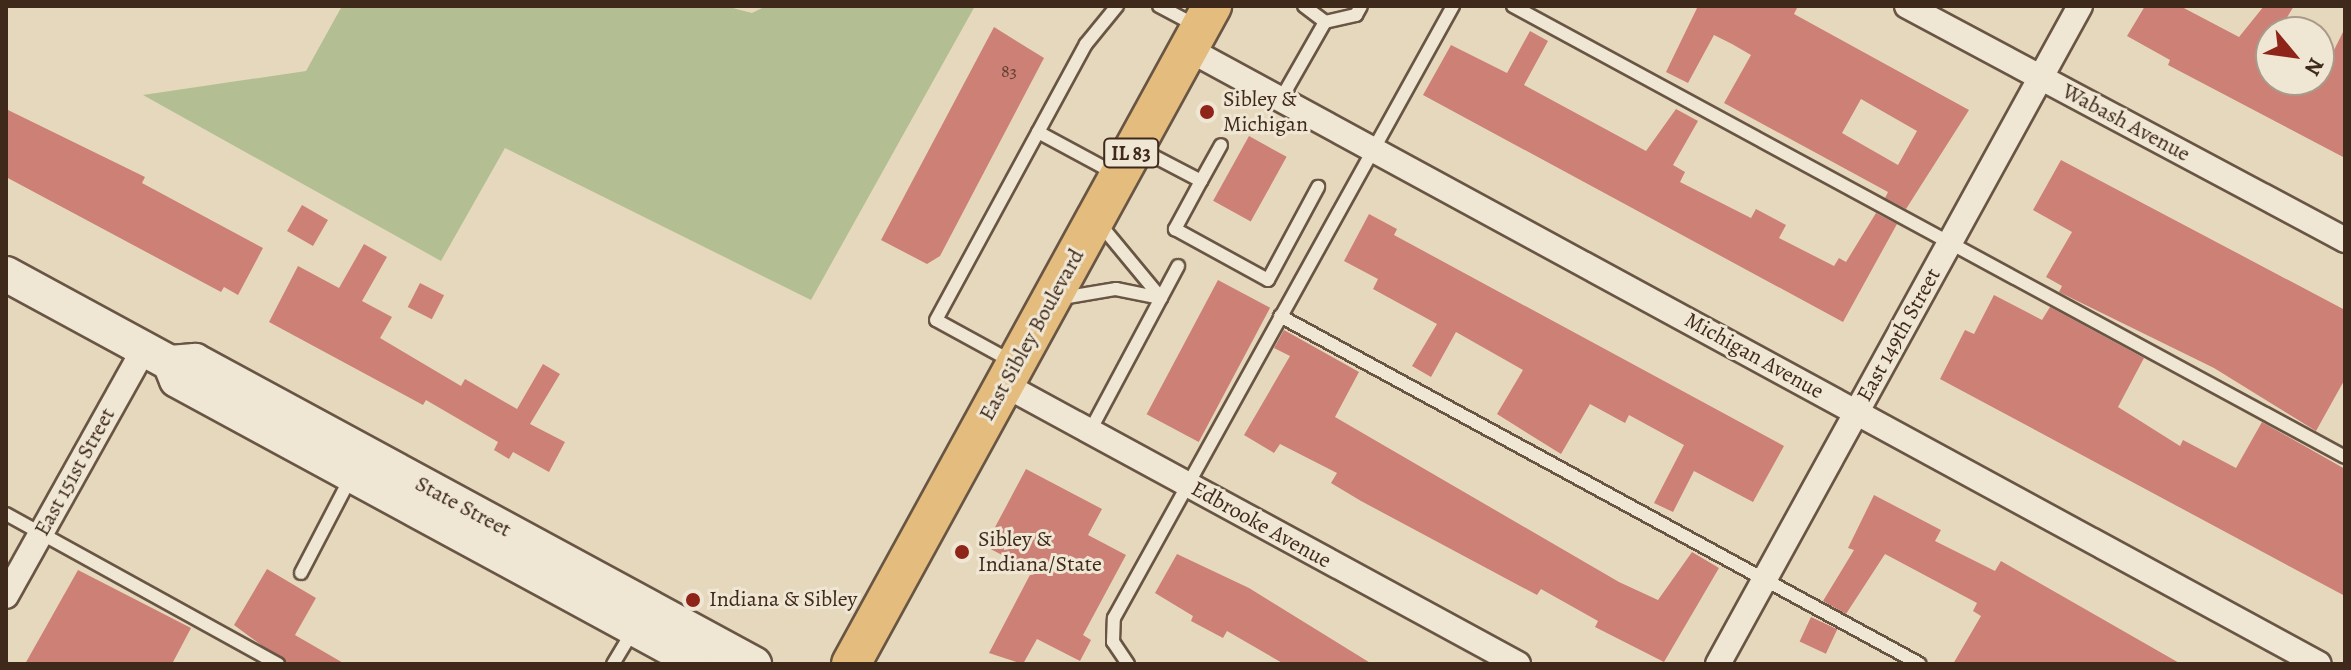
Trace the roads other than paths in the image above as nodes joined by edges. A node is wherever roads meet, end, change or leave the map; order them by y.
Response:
1 (1117, 6) edge
2 (1159, 6) edge
3 (1304, 6) edge
4 (1361, 6) edge
5 (1453, 6) edge
6 (1513, 6) edge
7 (1907, 6) edge
8 (2080, 6) edge
9 (1325, 22) junction
10 (1200, 27) edge
11 (2041, 77) junction
12 (1281, 99) junction
13 (1038, 132) junction
14 (1221, 145) dead end
15 (1372, 149) junction
16 (1127, 161) junction
17 (1201, 181) junction
18 (1318, 187) dead end
19 (1096, 218) junction
20 (2345, 240) edge
21 (1950, 243) junction
22 (1178, 266) dead end
23 (6, 274) edge
24 (1161, 298) junction
25 (1051, 299) junction
26 (1280, 316) junction
27 (157, 356) junction
28 (1010, 374) junction
29 (1857, 412) junction
30 (1090, 431) junction
31 (2345, 457) edge
32 (351, 477) junction
33 (1187, 484) junction
34 (6, 514) edge
35 (41, 533) junction
36 (301, 573) dead end
37 (1765, 580) junction
38 (6, 596) edge
39 (634, 629) junction
40 (680, 659) edge
41 (278, 664) edge
42 (613, 664) edge
43 (754, 664) edge
44 (851, 664) edge
45 (1128, 664) edge
46 (1518, 664) edge
47 (1718, 664) edge
48 (1920, 664) edge
49 (2319, 664) edge

1 - 13 lane
2 - 10 lane
3 - 9 lane
4 - 9 lane
5 - 15 lane
6 - 21 lane
7 - 11 street, Wabash Avenue
8 - 11 street, East 149th Street
9 - 12 lane
10 - 12 street, Michigan Avenue
10 - 16 main road, East Sibley Boulevard / IL 83
11 - 20 street, Wabash Avenue
11 - 21 street, East 149th Street
12 - 15 street, Michigan Avenue
13 - 16 lane
13 - 28 lane
14 - 17 lane
15 - 26 lane
15 - 29 street, Michigan Avenue
16 - 17 lane
16 - 19 main road, East Sibley Boulevard / IL 83
17 - 18 lane
19 - 24 lane
19 - 25 main road, East Sibley Boulevard / IL 83
21 - 29 street, East 149th Street
21 - 31 lane
22 - 24 lane
23 - 27 main road, State Street
24 - 25 lane
24 - 30 lane
25 - 28 main road, East Sibley Boulevard / IL 83
26 - 33 lane
26 - 37 lane
27 - 32 main road, State Street
27 - 35 street, East 151st Street
27 - 43 main road, State Street
28 - 30 street, Edbrooke Avenue
28 - 44 main road, East Sibley Boulevard / IL 83
29 - 37 street, East 149th Street
29 - 49 street, Michigan Avenue
30 - 33 street, Edbrooke Avenue
32 - 36 lane
32 - 39 main road, State Street
33 - 45 lane
33 - 46 street, Edbrooke Avenue
34 - 35 lane
35 - 38 street, East 151st Street
35 - 41 lane
37 - 47 street, East 149th Street
37 - 48 lane
39 - 40 main road, State Street
39 - 42 lane

